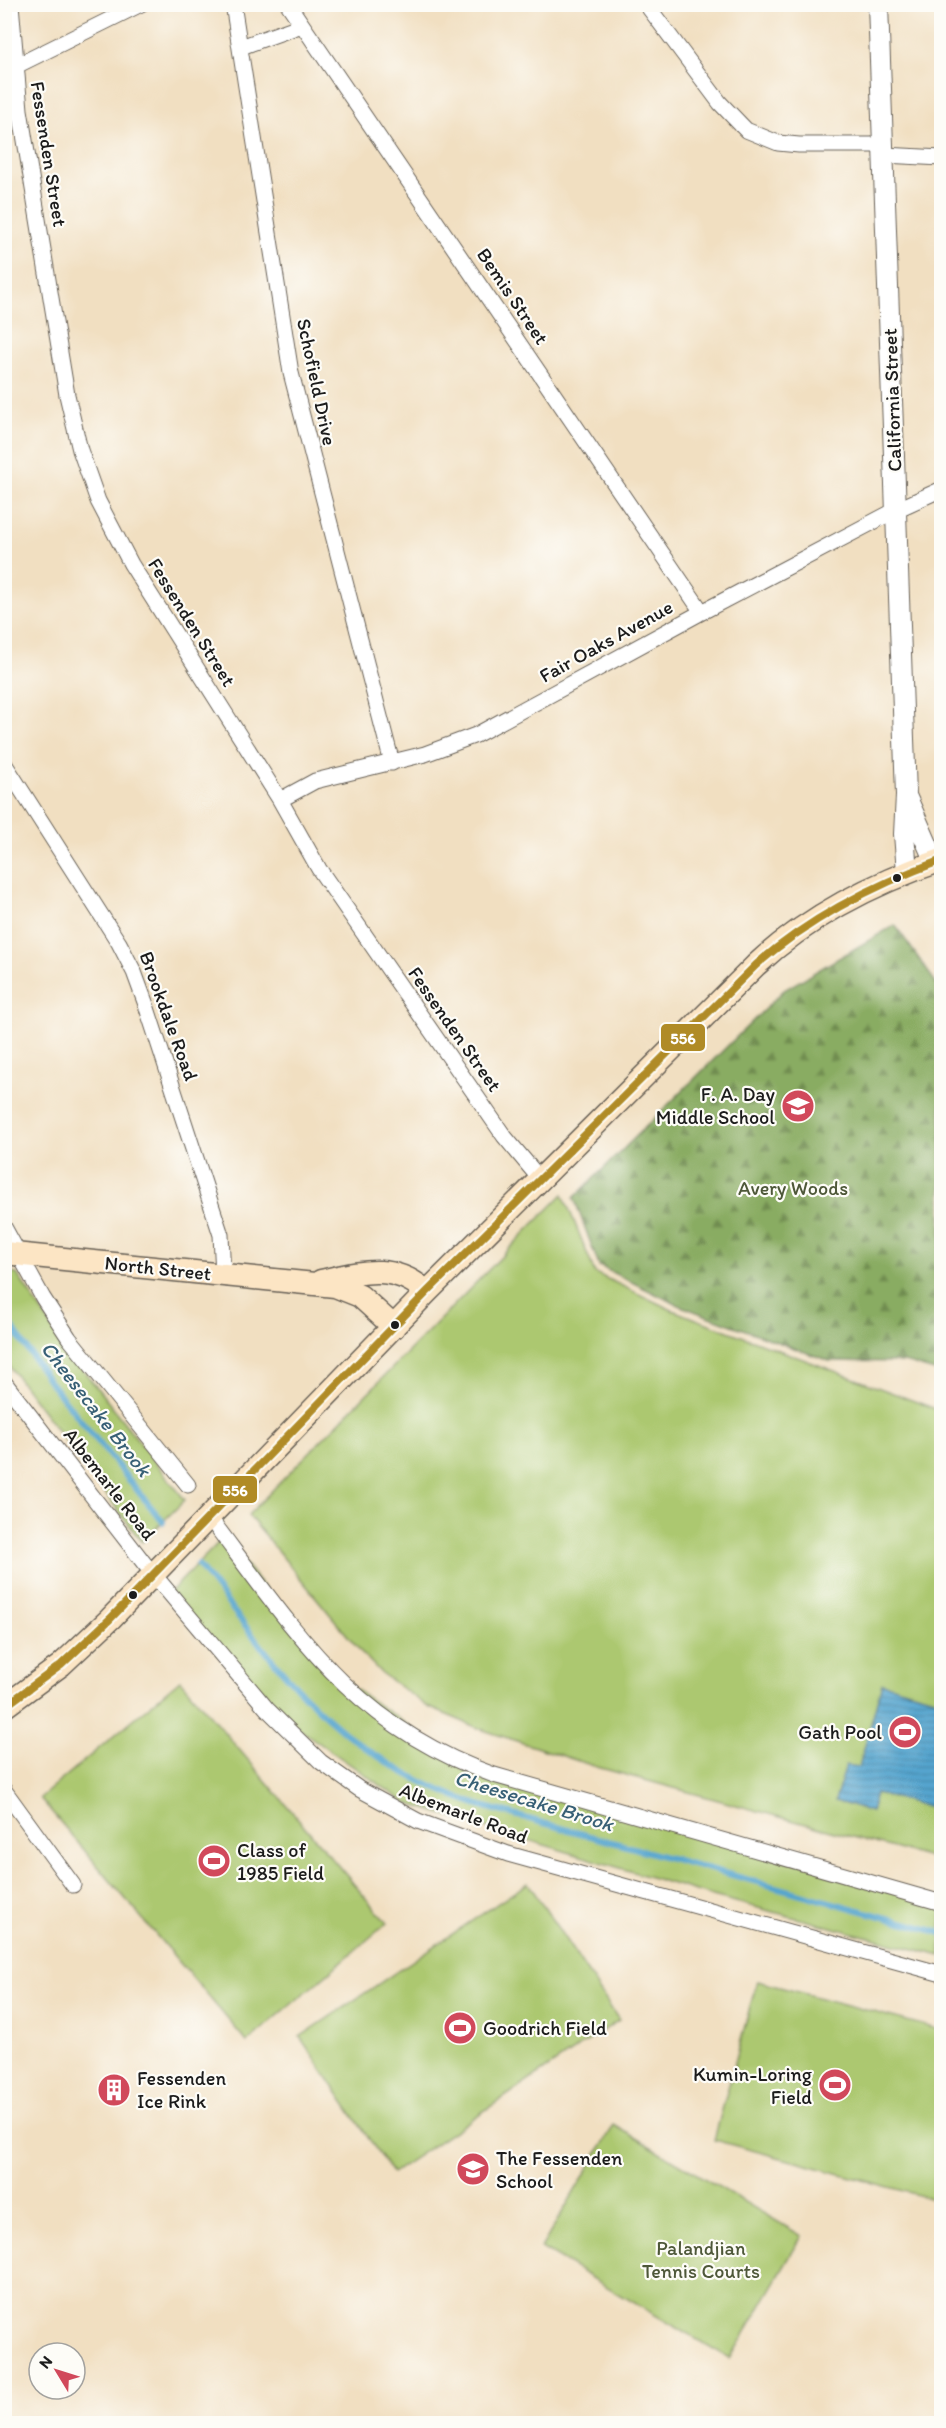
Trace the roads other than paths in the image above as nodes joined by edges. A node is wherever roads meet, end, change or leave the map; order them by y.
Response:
1 (11, 4) edge
2 (141, 4) edge
3 (232, 4) edge
4 (288, 4) edge
5 (646, 4) edge
6 (878, 4) edge
7 (303, 25) junction
8 (241, 47) junction
9 (10, 70) edge
10 (883, 150) junction
11 (942, 158) edge
12 (942, 489) edge
13 (896, 510) junction
14 (702, 612) junction
15 (4, 763) edge
16 (392, 763) junction
17 (906, 795) junction
18 (280, 800) junction
19 (938, 861) edge
20 (907, 872) junction
21 (540, 1179) junction
22 (4, 1227) edge
23 (12, 1254) edge
24 (223, 1274) junction
25 (312, 1283) junction
26 (427, 1292) junction
27 (394, 1327) junction
28 (4, 1382) edge
29 (188, 1485) dead end
30 (209, 1518) junction
31 (154, 1575) junction
32 (4, 1707) edge
33 (4, 1790) edge
34 (73, 1885) dead end
35 (942, 1903) edge
36 (942, 1974) edge

1 - 9 street, Fessenden Street
2 - 9 street
3 - 8 street, Schofield Drive
4 - 7 street, Bemis Street
5 - 10 street
6 - 10 street, California Street
7 - 8 street
7 - 14 street, Bemis Street
8 - 16 street, Schofield Drive
9 - 18 street, Fessenden Street
10 - 11 street
10 - 13 street, California Street
12 - 13 street, Fair Oaks Avenue
13 - 14 street, Fair Oaks Avenue
13 - 17 street, California Street
14 - 16 street, Fair Oaks Avenue
15 - 24 street, Brookdale Road
16 - 18 street, Fair Oaks Avenue
17 - 19 street, California Street
17 - 20 street, California Street
18 - 21 street, Fessenden Street
19 - 20 main road
20 - 21 main road
21 - 26 main road
22 - 23 street
23 - 24 main road, North Street
23 - 29 street
24 - 25 main road, North Street
25 - 26 main road, North Street
25 - 27 main road, North Street
26 - 27 main road
27 - 30 main road
28 - 31 street, Albemarle Road
30 - 31 main road
30 - 35 street
31 - 32 main road
31 - 36 street, Albemarle Road
33 - 34 street

